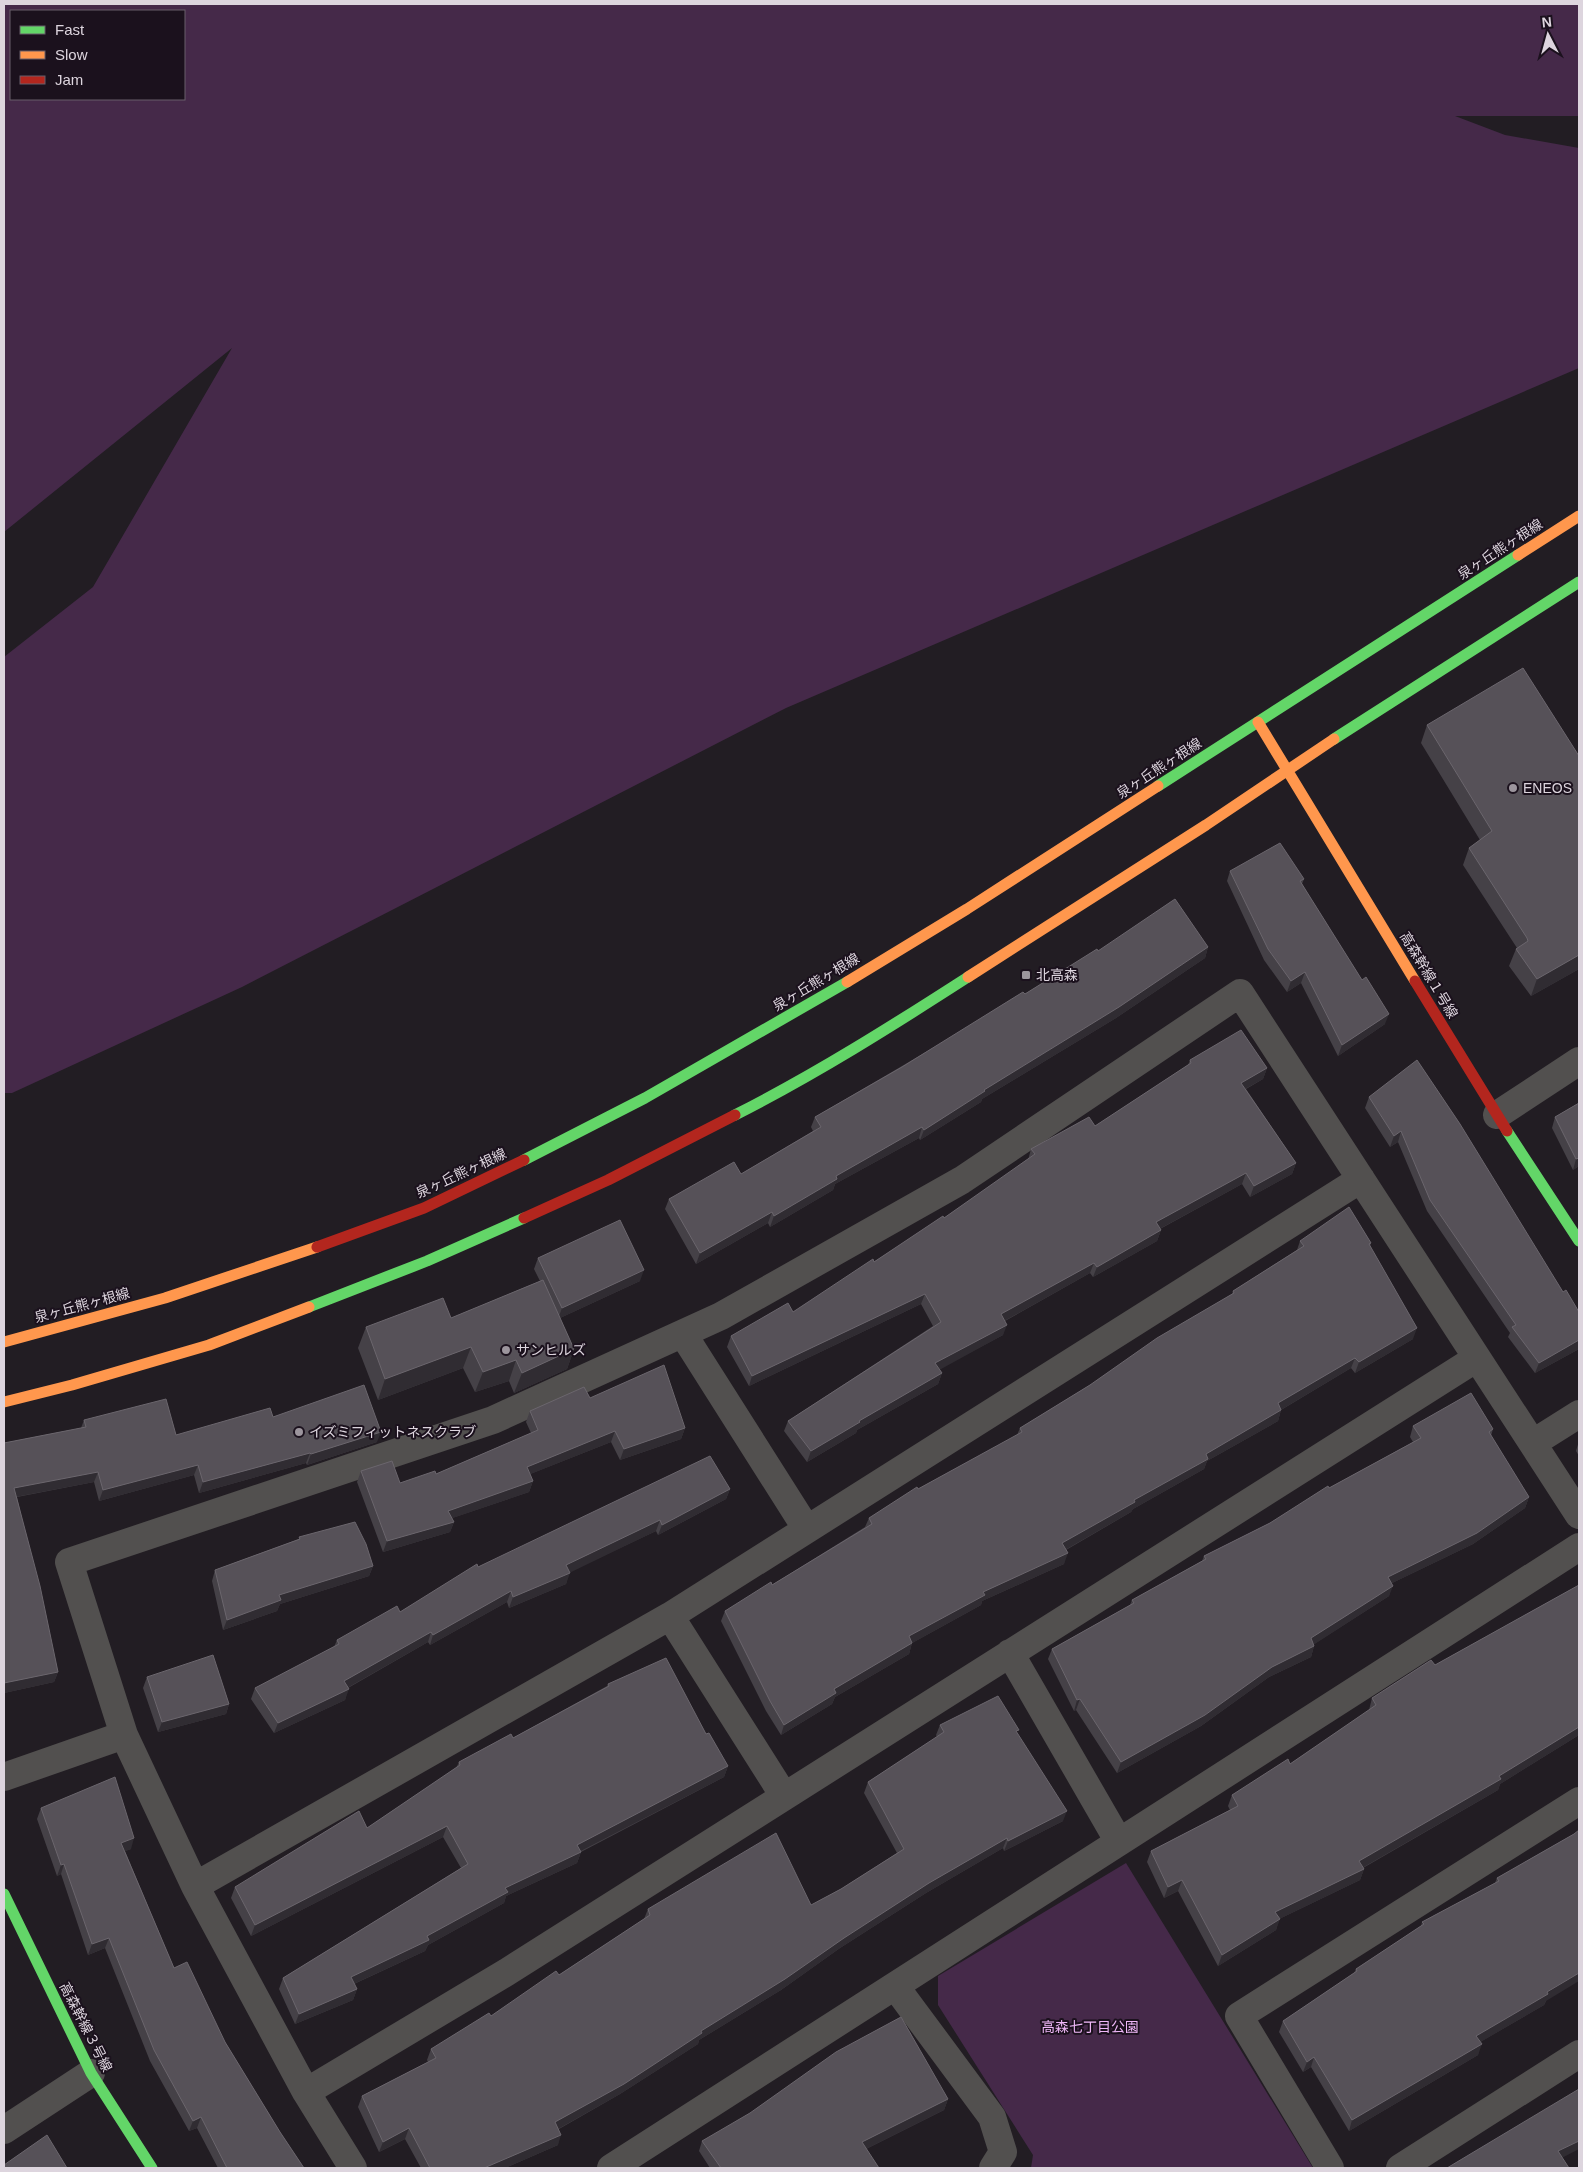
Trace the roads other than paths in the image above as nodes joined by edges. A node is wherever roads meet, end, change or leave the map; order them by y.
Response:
1 (1579, 516) edge
2 (1579, 582) edge
3 (1258, 722) junction
4 (1287, 769) junction
5 (1579, 1061) edge
6 (1497, 1114) junction
7 (1361, 1180) junction
8 (1579, 1241) edge
9 (683, 1334) junction
10 (4, 1342) edge
11 (1477, 1358) junction
12 (4, 1402) edge
13 (1579, 1414) edge
14 (1533, 1443) junction
15 (1579, 1515) edge
16 (806, 1528) junction
17 (1579, 1547) edge
18 (670, 1616) junction
19 (1010, 1654) junction
20 (124, 1735) junction
21 (4, 1777) edge
22 (784, 1796) junction
23 (1579, 1801) edge
24 (1119, 1842) junction
25 (195, 1886) junction
26 (4, 1894) edge
27 (895, 1986) junction
28 (1579, 2054) edge
29 (91, 2073) junction
30 (306, 2092) junction
31 (4, 2130) edge
32 (152, 2168) edge
33 (353, 2168) edge
34 (611, 2168) edge
35 (993, 2168) edge
36 (1330, 2168) edge
37 (1400, 2168) edge

1 - 3 main road, 泉ヶ丘熊ヶ根線
2 - 4 main road
3 - 4 main road, 高森幹線１号線
3 - 10 main road, 泉ヶ丘熊ヶ根線
4 - 6 main road, 高森幹線１号線
4 - 12 main road
5 - 6 street
6 - 8 main road, 高森幹線１号線
7 - 9 street
7 - 11 street
7 - 16 street
9 - 16 street
9 - 20 street
11 - 14 street
11 - 19 street
13 - 14 street
14 - 15 street
16 - 18 street
17 - 24 street
18 - 22 street
18 - 25 street
19 - 22 street
19 - 24 street
20 - 21 street
20 - 25 street
22 - 30 street
23 - 36 street
24 - 27 street
25 - 30 street
26 - 29 main road, 高森幹線３号線
27 - 34 street
27 - 35 street
28 - 37 street
29 - 31 street
29 - 32 main road, 高森幹線３号線
30 - 33 street

